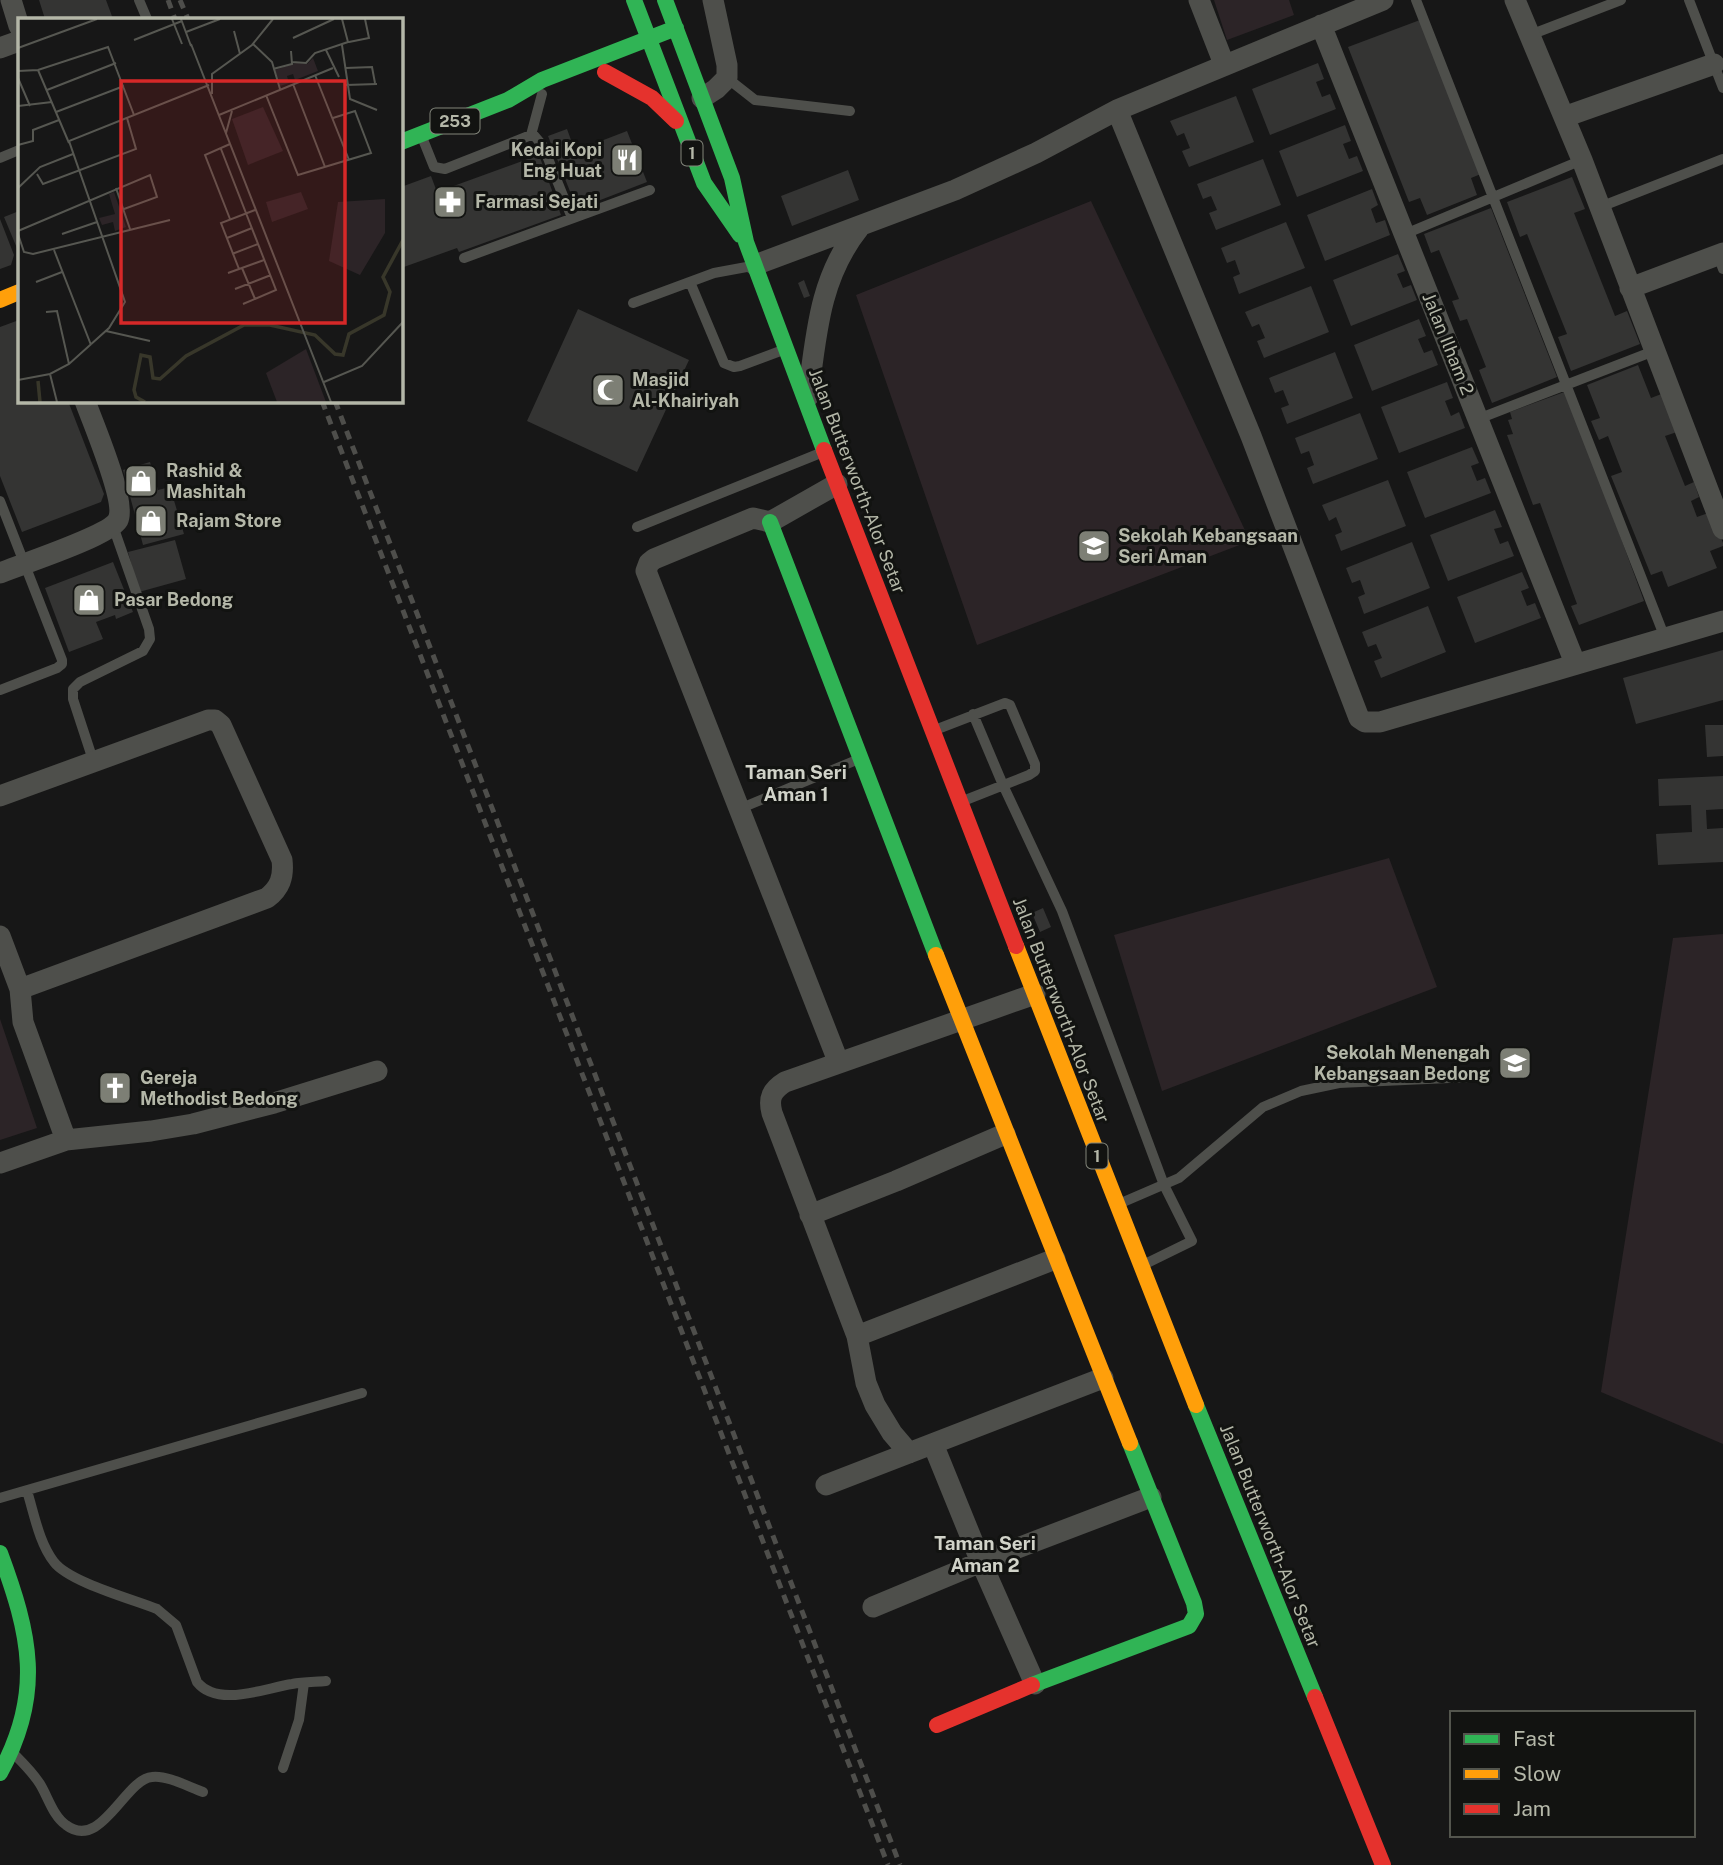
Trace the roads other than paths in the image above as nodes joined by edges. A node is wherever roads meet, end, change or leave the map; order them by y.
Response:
1 (11, 0) edge
2 (139, 0) edge
3 (628, 0) edge
4 (634, 0) edge
5 (665, 0) edge
6 (713, 0) edge
7 (1199, 0) edge
8 (1383, 0) edge
9 (1416, 0) edge
10 (1515, 0) edge
11 (1621, 0) edge
12 (1689, 0) edge
13 (147, 18) edge
14 (18, 23) edge
15 (1321, 25) junction
16 (676, 28) junction
17 (1530, 35) junction
18 (649, 39) junction
19 (18, 41) edge
20 (682, 45) junction
21 (0, 48) edge
22 (607, 55) junction
23 (642, 59) junction
24 (1224, 64) junction
25 (1714, 64) junction
26 (605, 72) junction
27 (727, 78) junction
28 (1723, 88) edge
29 (542, 94) junction
30 (702, 98) junction
31 (508, 100) junction
32 (1117, 110) junction
33 (850, 111) dead end
34 (1564, 117) junction
35 (533, 133) junction
36 (685, 134) junction
37 (421, 135) junction
38 (402, 142) edge
39 (18, 150) edge
40 (0, 158) edge
41 (1723, 159) edge
42 (1582, 160) junction
43 (650, 190) dead end
44 (1494, 197) junction
45 (1600, 207) junction
46 (572, 218) junction
47 (859, 228) junction
48 (1405, 234) junction
49 (746, 242) junction
50 (464, 258) dead end
51 (1721, 259) edge
52 (755, 265) junction
53 (690, 282) junction
54 (1630, 288) junction
55 (18, 292) edge
56 (0, 300) edge
57 (633, 303) dead end
58 (786, 349) junction
59 (1654, 351) junction
60 (1565, 385) junction
61 (85, 402) edge
62 (807, 406) junction
63 (1478, 419) junction
64 (824, 452) junction
65 (836, 484) junction
66 (0, 501) edge
67 (770, 522) junction
68 (113, 526) junction
69 (637, 527) dead end
70 (1723, 529) edge
71 (25, 563) junction
72 (0, 573) edge
73 (1723, 621) edge
74 (1665, 638) junction
75 (1575, 663) junction
76 (0, 690) edge
77 (974, 714) junction
78 (933, 731) junction
79 (861, 758) junction
80 (94, 763) junction
81 (1003, 785) junction
82 (0, 796) edge
83 (960, 802) junction
84 (739, 809) junction
85 (0, 936) edge
86 (20, 989) junction
87 (1035, 994) junction
88 (960, 1019) junction
89 (838, 1061) junction
90 (377, 1071) dead end
91 (1471, 1077) dead end
92 (1005, 1134) junction
93 (66, 1140) junction
94 (0, 1163) edge
95 (1164, 1185) junction
96 (1116, 1205) junction
97 (810, 1215) junction
98 (1055, 1259) junction
99 (1140, 1266) junction
100 (857, 1336) junction
101 (1104, 1378) junction
102 (362, 1393) dead end
103 (933, 1444) junction
104 (909, 1453) junction
105 (826, 1485) dead end
106 (27, 1490) junction
107 (1151, 1497) junction
108 (0, 1498) edge
109 (0, 1553) edge
110 (981, 1562) junction
111 (873, 1608) dead end
112 (326, 1681) dead end
113 (304, 1683) junction
114 (1035, 1684) junction
115 (937, 1725) dead end
116 (11, 1751) junction
117 (283, 1768) dead end
118 (0, 1773) edge
119 (203, 1793) dead end
120 (1381, 1861) edge

1 - 14 street
2 - 13 lane
3 - 22 main road
4 - 18 main road, Jalan Butterworth-Alor Setar / 1
5 - 16 main road, Jalan Butterworth-Alor Setar / 1
6 - 27 street
7 - 24 street
8 - 15 street
9 - 44 lane
10 - 17 street
11 - 17 lane
12 - 25 lane
15 - 24 street
15 - 48 street, Jalan Ilham 2
16 - 18 main road, 253
16 - 20 main road, Jalan Butterworth-Alor Setar / 1
17 - 34 street
18 - 22 main road, 253
18 - 23 main road, Jalan Butterworth-Alor Setar / 1
19 - 21 street
20 - 23 main road, 253
20 - 30 main road, Jalan Butterworth-Alor Setar / 1
22 - 31 main road, 253
23 - 26 main road, 253
23 - 36 main road, Jalan Butterworth-Alor Setar / 1
24 - 32 street
25 - 28 lane
25 - 34 street
26 - 29 main road, 253
26 - 36 main road
27 - 30 street
27 - 33 lane
29 - 31 main road, 253
29 - 35 lane
30 - 49 main road, Jalan Butterworth-Alor Setar / 1
31 - 37 main road, 253
32 - 47 street
32 - 75 street
34 - 42 street
35 - 37 lane
35 - 46 lane
36 - 49 main road, Jalan Butterworth-Alor Setar / 1
37 - 38 main road, 253
39 - 40 lane
41 - 45 lane
42 - 44 lane
42 - 45 street
43 - 46 lane
44 - 48 lane
44 - 60 lane
45 - 54 street
46 - 50 lane
47 - 52 street
47 - 62 street
48 - 63 street, Jalan Ilham 2
49 - 52 main road, Jalan Butterworth-Alor Setar / 1
51 - 54 street
52 - 53 lane
52 - 58 main road, Jalan Butterworth-Alor Setar / 1
53 - 57 lane
53 - 58 lane
54 - 59 street
55 - 56 main road
58 - 62 main road, Jalan Butterworth-Alor Setar / 1
59 - 60 lane
59 - 70 street
60 - 63 lane
60 - 74 lane
61 - 68 street
62 - 64 main road, Jalan Butterworth-Alor Setar / 1
63 - 75 street, Jalan Ilham 2
64 - 65 main road, Jalan Butterworth-Alor Setar / 1
64 - 69 lane
65 - 67 street
65 - 78 main road, Jalan Butterworth-Alor Setar / 1
66 - 71 lane
67 - 79 main road
67 - 84 street
68 - 71 street
68 - 80 lane
71 - 72 street
71 - 76 lane
73 - 74 street
74 - 75 street
77 - 78 lane
77 - 81 lane
77 - 81 lane
78 - 83 main road, Jalan Butterworth-Alor Setar / 1
79 - 84 lane
79 - 88 main road
80 - 82 street
80 - 86 street
81 - 83 lane
81 - 95 lane
83 - 87 main road, Jalan Butterworth-Alor Setar / 1
84 - 89 street
85 - 86 street
86 - 93 street
87 - 88 street
87 - 96 main road, Jalan Butterworth-Alor Setar / 1
88 - 89 street
88 - 92 main road
89 - 97 street
90 - 93 street
91 - 95 lane
92 - 97 street
92 - 98 main road
93 - 94 street
95 - 96 lane
95 - 99 lane
96 - 99 main road, Jalan Butterworth-Alor Setar / 1
97 - 100 street
98 - 100 street
98 - 101 main road
99 - 120 main road, Jalan Butterworth-Alor Setar / 1
100 - 104 street
101 - 103 street
101 - 107 main road
102 - 106 lane
103 - 104 street
103 - 110 street
104 - 105 street
106 - 108 lane
106 - 113 lane
107 - 110 street
107 - 114 main road
109 - 116 main road
110 - 111 street
110 - 114 street
112 - 113 lane
113 - 117 lane
114 - 115 main road
116 - 118 main road
116 - 119 lane

